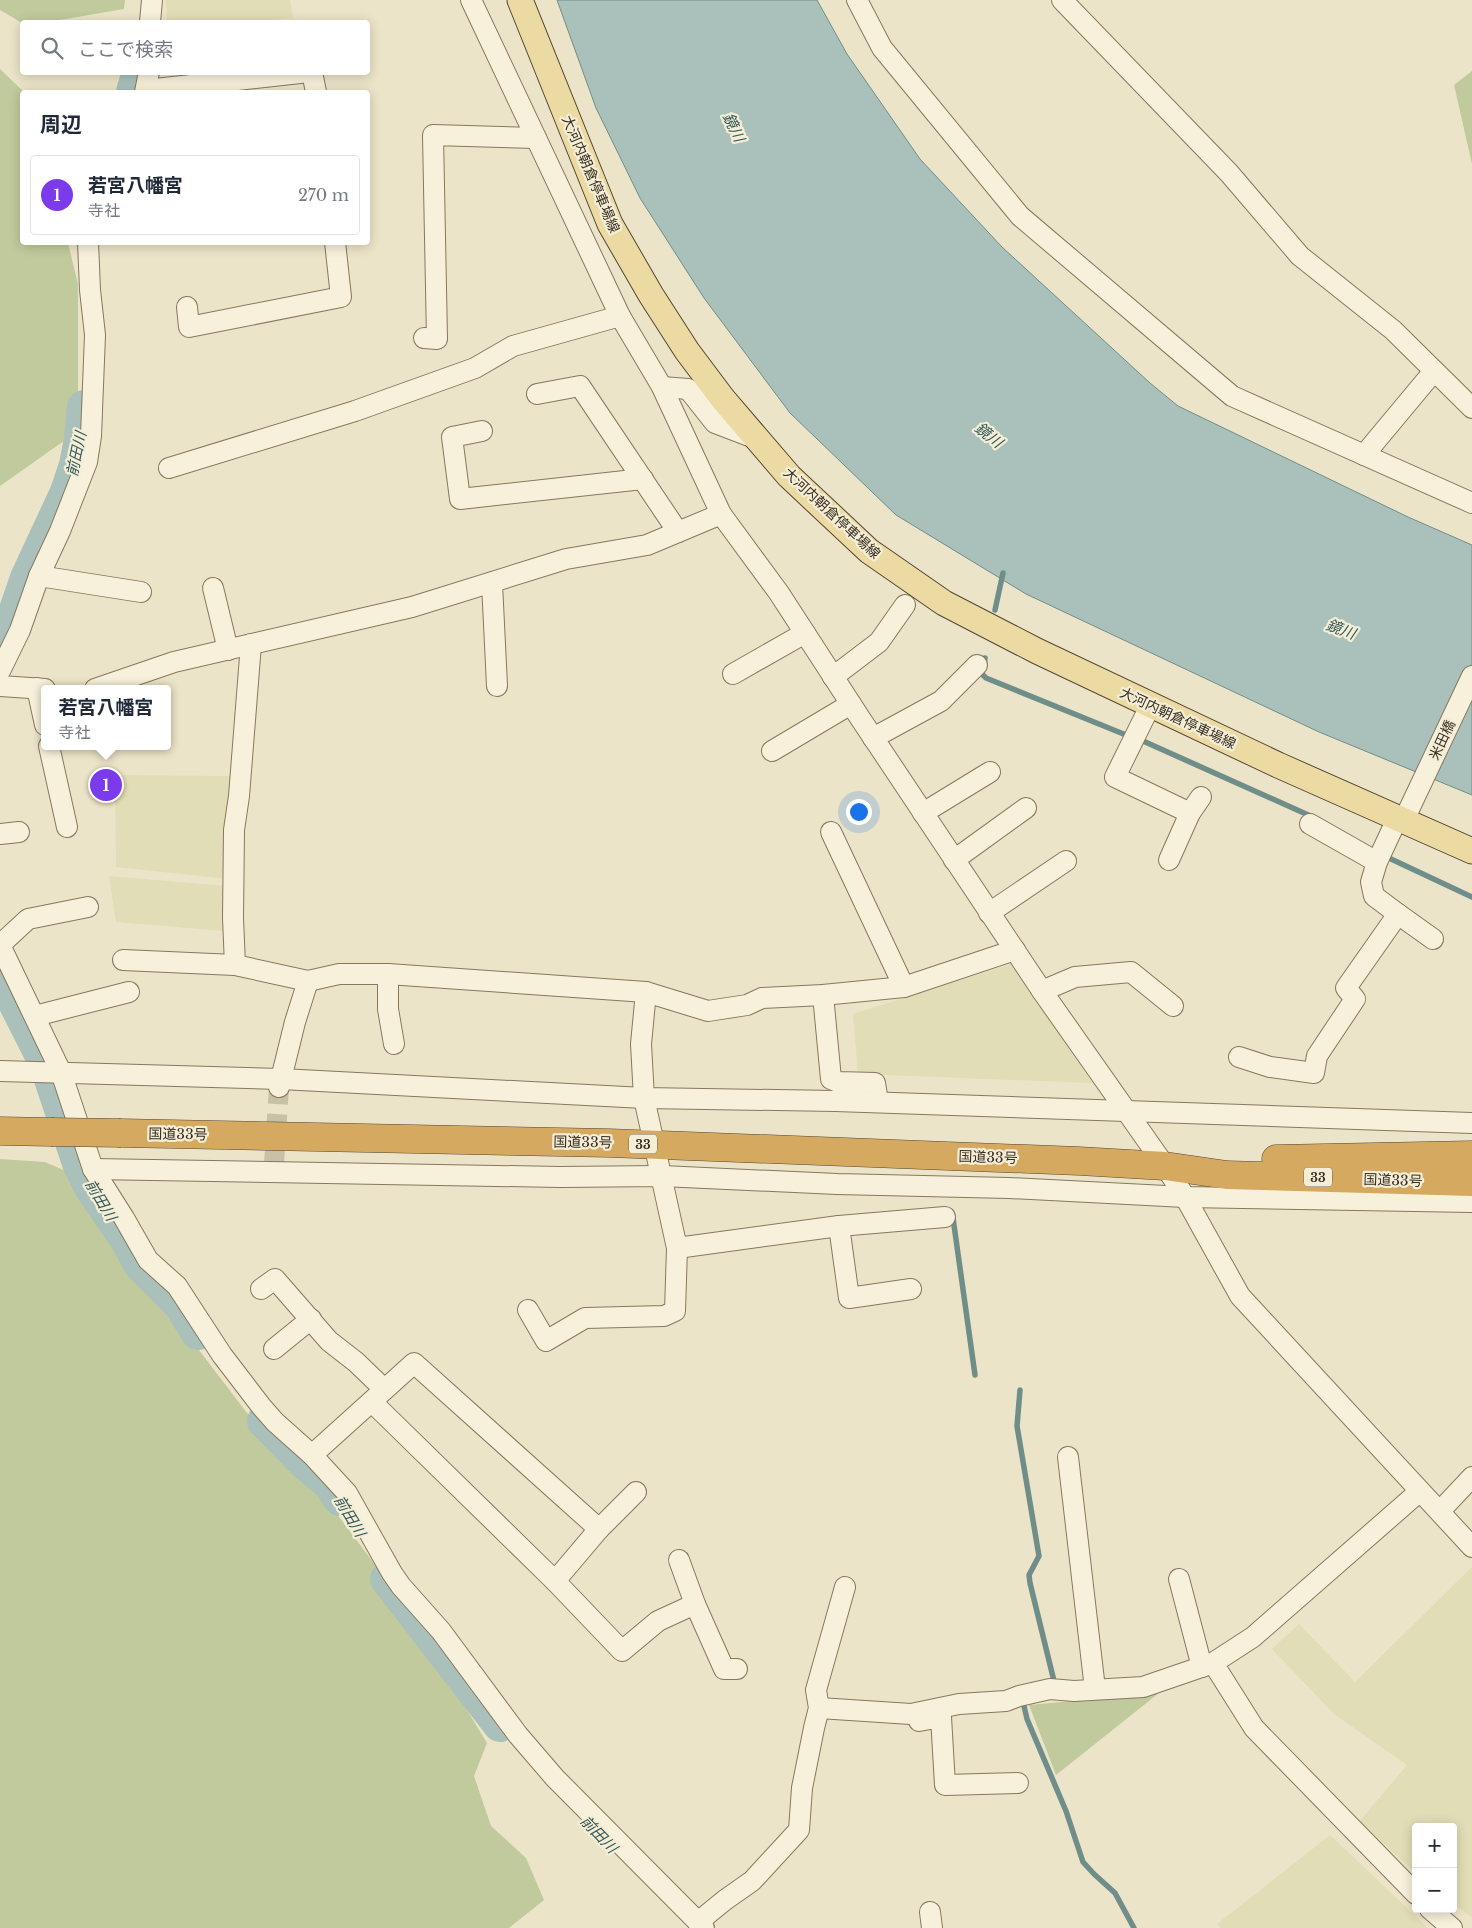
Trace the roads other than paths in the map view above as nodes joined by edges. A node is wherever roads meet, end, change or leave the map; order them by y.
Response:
1 (152, 0) edge
2 (470, 0) edge
3 (520, 0) edge
4 (857, 0) edge
5 (1062, 0) edge
6 (150, 20) edge
7 (272, 75) edge
8 (311, 75) edge
9 (147, 85) edge
10 (315, 90) edge
11 (536, 138) junction
12 (88, 245) edge
13 (335, 245) edge
14 (187, 307) dead end
15 (620, 316) junction
16 (424, 338) dead end
17 (1434, 371) junction
18 (662, 386) junction
19 (537, 394) dead end
20 (1472, 408) edge
21 (482, 431) dead end
22 (757, 440) junction
23 (1364, 455) junction
24 (169, 468) dead end
25 (643, 479) junction
26 (1471, 503) edge
27 (721, 514) junction
28 (678, 532) junction
29 (39, 576) junction
30 (492, 583) junction
31 (213, 588) dead end
32 (141, 592) dead end
33 (905, 605) dead end
34 (805, 633) junction
35 (251, 644) junction
36 (228, 650) junction
37 (977, 665) dead end
38 (0, 670) edge
39 (733, 674) dead end
40 (1472, 676) edge
41 (833, 677) junction
42 (106, 685) edge
43 (0, 686) edge
44 (497, 686) dead end
45 (41, 689) edge
46 (851, 704) junction
47 (1150, 706) junction
48 (873, 738) junction
49 (50, 750) edge
50 (772, 751) dead end
51 (990, 772) dead end
52 (1026, 808) dead end
53 (922, 812) junction
54 (1404, 815) junction
55 (1310, 824) dead end
56 (67, 827) dead end
57 (831, 832) dead end
58 (1472, 851) edge
59 (954, 860) junction
60 (1169, 860) dead end
61 (1066, 861) dead end
62 (1377, 862) junction
63 (88, 907) dead end
64 (989, 913) junction
65 (1398, 914) junction
66 (1433, 939) dead end
67 (0, 945) edge
68 (1015, 950) junction
69 (123, 960) dead end
70 (235, 965) junction
71 (388, 974) junction
72 (308, 981) junction
73 (904, 987) junction
74 (1042, 991) junction
75 (129, 992) dead end
76 (646, 992) junction
77 (823, 995) junction
78 (1173, 1006) dead end
79 (35, 1016) junction
80 (394, 1044) dead end
81 (1239, 1057) dead end
82 (0, 1071) edge
83 (62, 1072) junction
84 (280, 1083) junction
85 (644, 1098) junction
86 (878, 1102) junction
87 (1128, 1112) junction
88 (1472, 1123) edge
89 (0, 1131) edge
90 (655, 1145) junction
91 (1472, 1155) edge
92 (1165, 1166) junction
93 (92, 1169) junction
94 (662, 1176) junction
95 (1472, 1182) edge
96 (1185, 1197) junction
97 (1472, 1202) edge
98 (945, 1217) dead end
99 (839, 1226) junction
100 (677, 1248) junction
101 (261, 1289) dead end
102 (911, 1289) dead end
103 (528, 1310) dead end
104 (310, 1319) junction
105 (274, 1349) dead end
106 (378, 1395) junction
107 (312, 1455) junction
108 (1068, 1457) dead end
109 (1472, 1477) edge
110 (1420, 1491) junction
111 (636, 1492) dead end
112 (1440, 1511) junction
113 (599, 1529) junction
114 (1472, 1548) edge
115 (678, 1560) dead end
116 (1179, 1579) dead end
117 (555, 1581) junction
118 (845, 1587) dead end
119 (695, 1604) junction
120 (1207, 1665) junction
121 (736, 1669) dead end
122 (1095, 1689) junction
123 (818, 1712) junction
124 (1018, 1783) dead end
125 (1412, 1890) edge
126 (1435, 1913) edge
127 (701, 1925) edge
128 (1452, 1928) edge

1 - 6 street
2 - 11 street
3 - 22 main road, 大河内朝倉停車場線
4 - 23 street
5 - 17 street
7 - 9 street
8 - 10 street
11 - 15 street
11 - 16 street
12 - 29 street
13 - 14 street
15 - 18 street
15 - 24 street
17 - 20 street
17 - 23 street
18 - 22 street
18 - 27 street
19 - 25 street
21 - 25 street
22 - 47 main road, 大河内朝倉停車場線
23 - 26 street
25 - 28 street
27 - 28 street
27 - 34 street
28 - 30 street
29 - 32 street
29 - 38 street
30 - 35 street
30 - 44 street
31 - 36 street
33 - 41 street
34 - 39 street
34 - 41 street
35 - 36 street
35 - 70 street
36 - 42 street
37 - 48 street
40 - 54 street, 米田橋
41 - 46 street
43 - 45 street
46 - 48 street
46 - 50 street
47 - 54 main road, 大河内朝倉停車場線
47 - 60 street
48 - 53 street
49 - 56 street
51 - 53 street
52 - 59 street
53 - 59 street
54 - 58 main road, 大河内朝倉停車場線
54 - 62 street, 米田橋
55 - 62 street
57 - 73 street
59 - 64 street
61 - 64 street
62 - 65 street, 米田橋
63 - 67 street
64 - 68 street
65 - 66 street, 米田橋
65 - 81 street
67 - 79 street
68 - 73 street
68 - 74 street
69 - 70 street
70 - 72 street
71 - 72 street
71 - 76 street
71 - 80 street
72 - 84 street
73 - 77 street
74 - 78 street
74 - 87 street
75 - 79 street
76 - 77 street
76 - 85 street
77 - 86 street
79 - 83 street
82 - 83 street
83 - 84 street
83 - 93 street
84 - 85 street
85 - 86 street
85 - 90 street
86 - 87 street
87 - 88 street
87 - 92 street
89 - 90 highway, 国道33号 / 33, bridge
90 - 92 highway, 国道33号 / 33
90 - 94 street
91 - 92 highway, 国道33号 / 33
92 - 95 highway, 国道33号 / 33
92 - 96 street
93 - 94 street
93 - 107 street
94 - 96 street
94 - 100 street
96 - 97 street
96 - 110 street
98 - 99 street
99 - 100 street
99 - 102 street
100 - 103 street
101 - 104 street
104 - 105 street
104 - 106 street
106 - 107 street
106 - 113 street
106 - 117 street
107 - 127 street
108 - 122 street
109 - 112 street
110 - 112 street
110 - 120 street
111 - 113 street
112 - 114 street
113 - 117 street
115 - 119 street
116 - 120 street
117 - 119 street
118 - 123 street
119 - 121 street
120 - 122 street
120 - 125 street
122 - 123 street
123 - 124 street
123 - 127 street
126 - 128 street

